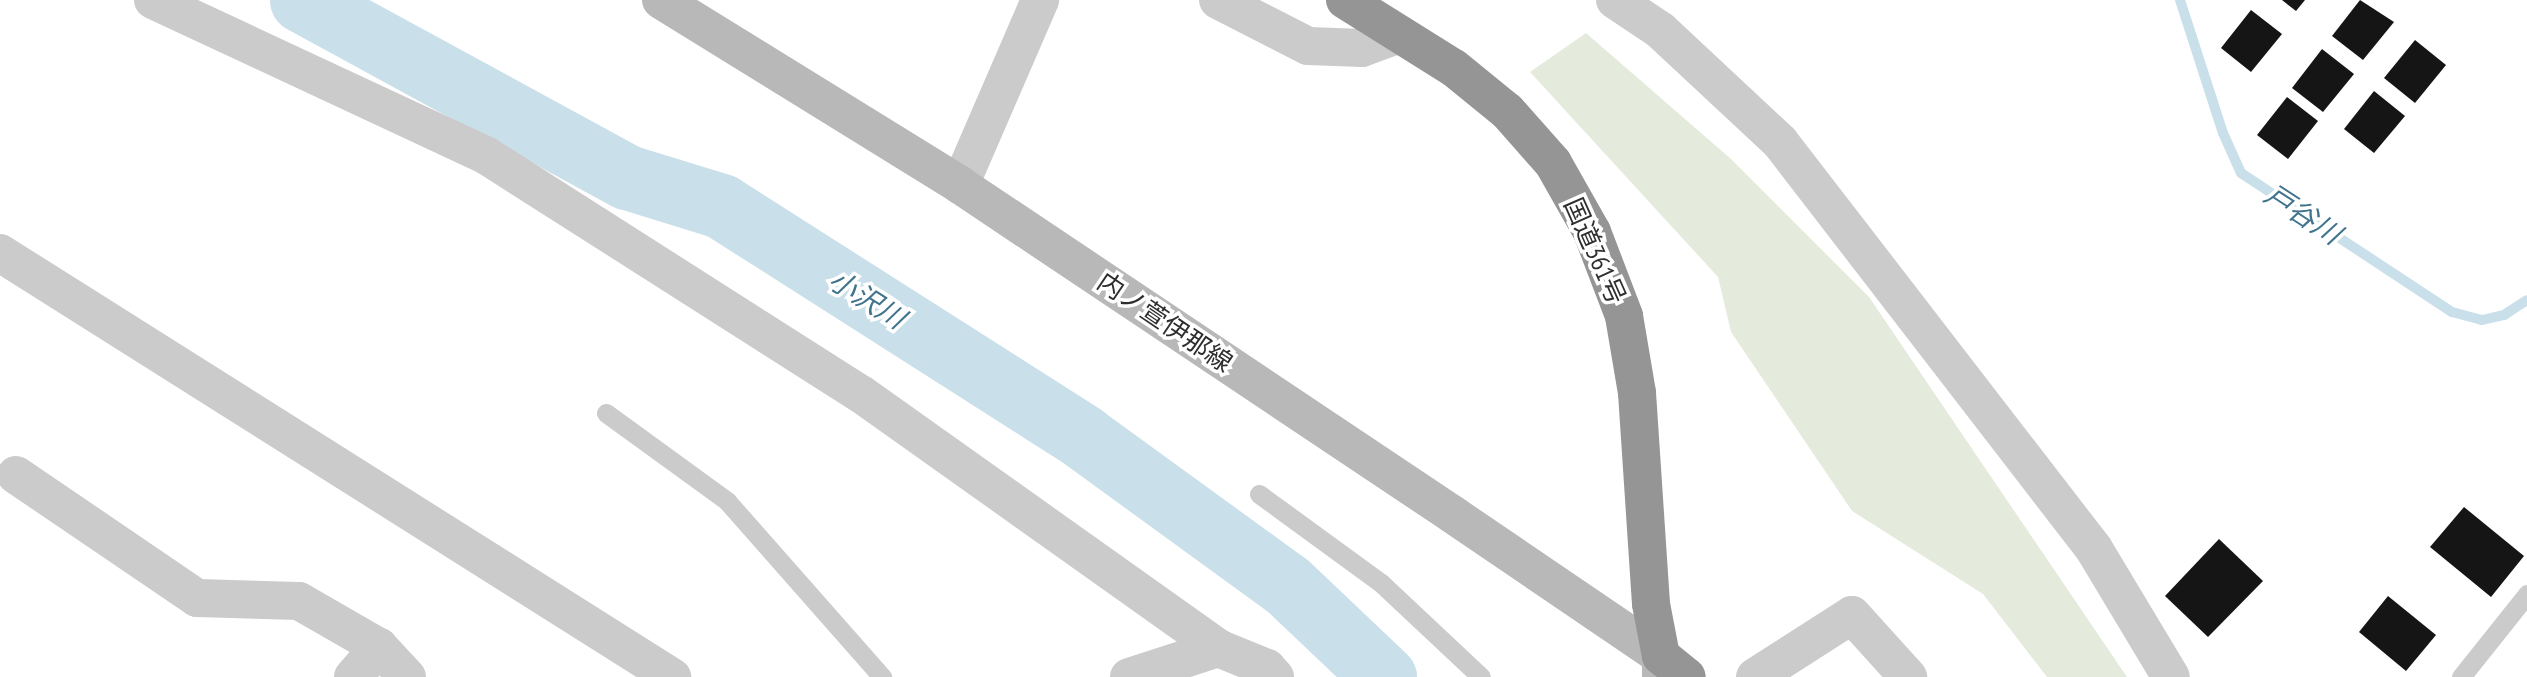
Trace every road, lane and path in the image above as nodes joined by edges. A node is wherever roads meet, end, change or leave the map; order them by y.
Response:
1 (153, 0) edge
2 (661, 0) edge
3 (1040, 0) edge
4 (1218, 0) edge
5 (1345, 0) edge
6 (1615, 0) edge
7 (1400, 34) junction
8 (960, 185) junction
9 (0, 253) edge
10 (606, 413) dead end
11 (16, 475) dead end
12 (1259, 494) dead end
13 (2527, 594) edge
14 (379, 647) junction
15 (1218, 648) junction
16 (1670, 670) edge
17 (353, 677) edge
18 (407, 677) edge
19 (672, 677) edge
20 (882, 677) edge
21 (1129, 677) edge
22 (1275, 677) edge
23 (1481, 677) edge
24 (1755, 677) edge
25 (1908, 677) edge
26 (2171, 677) edge
27 (2460, 677) edge

1 - 15 street
2 - 8 main road, 内ノ萱伊那線
3 - 8 street
4 - 7 street
5 - 7 highway, 国道361号
6 - 26 street
7 - 16 highway, 国道361号
8 - 16 main road, 内ノ萱伊那線
9 - 19 street
10 - 20 lane
11 - 14 street
12 - 23 lane
13 - 27 lane
14 - 17 street
14 - 18 street
15 - 21 street
15 - 22 street
24 - 25 street

